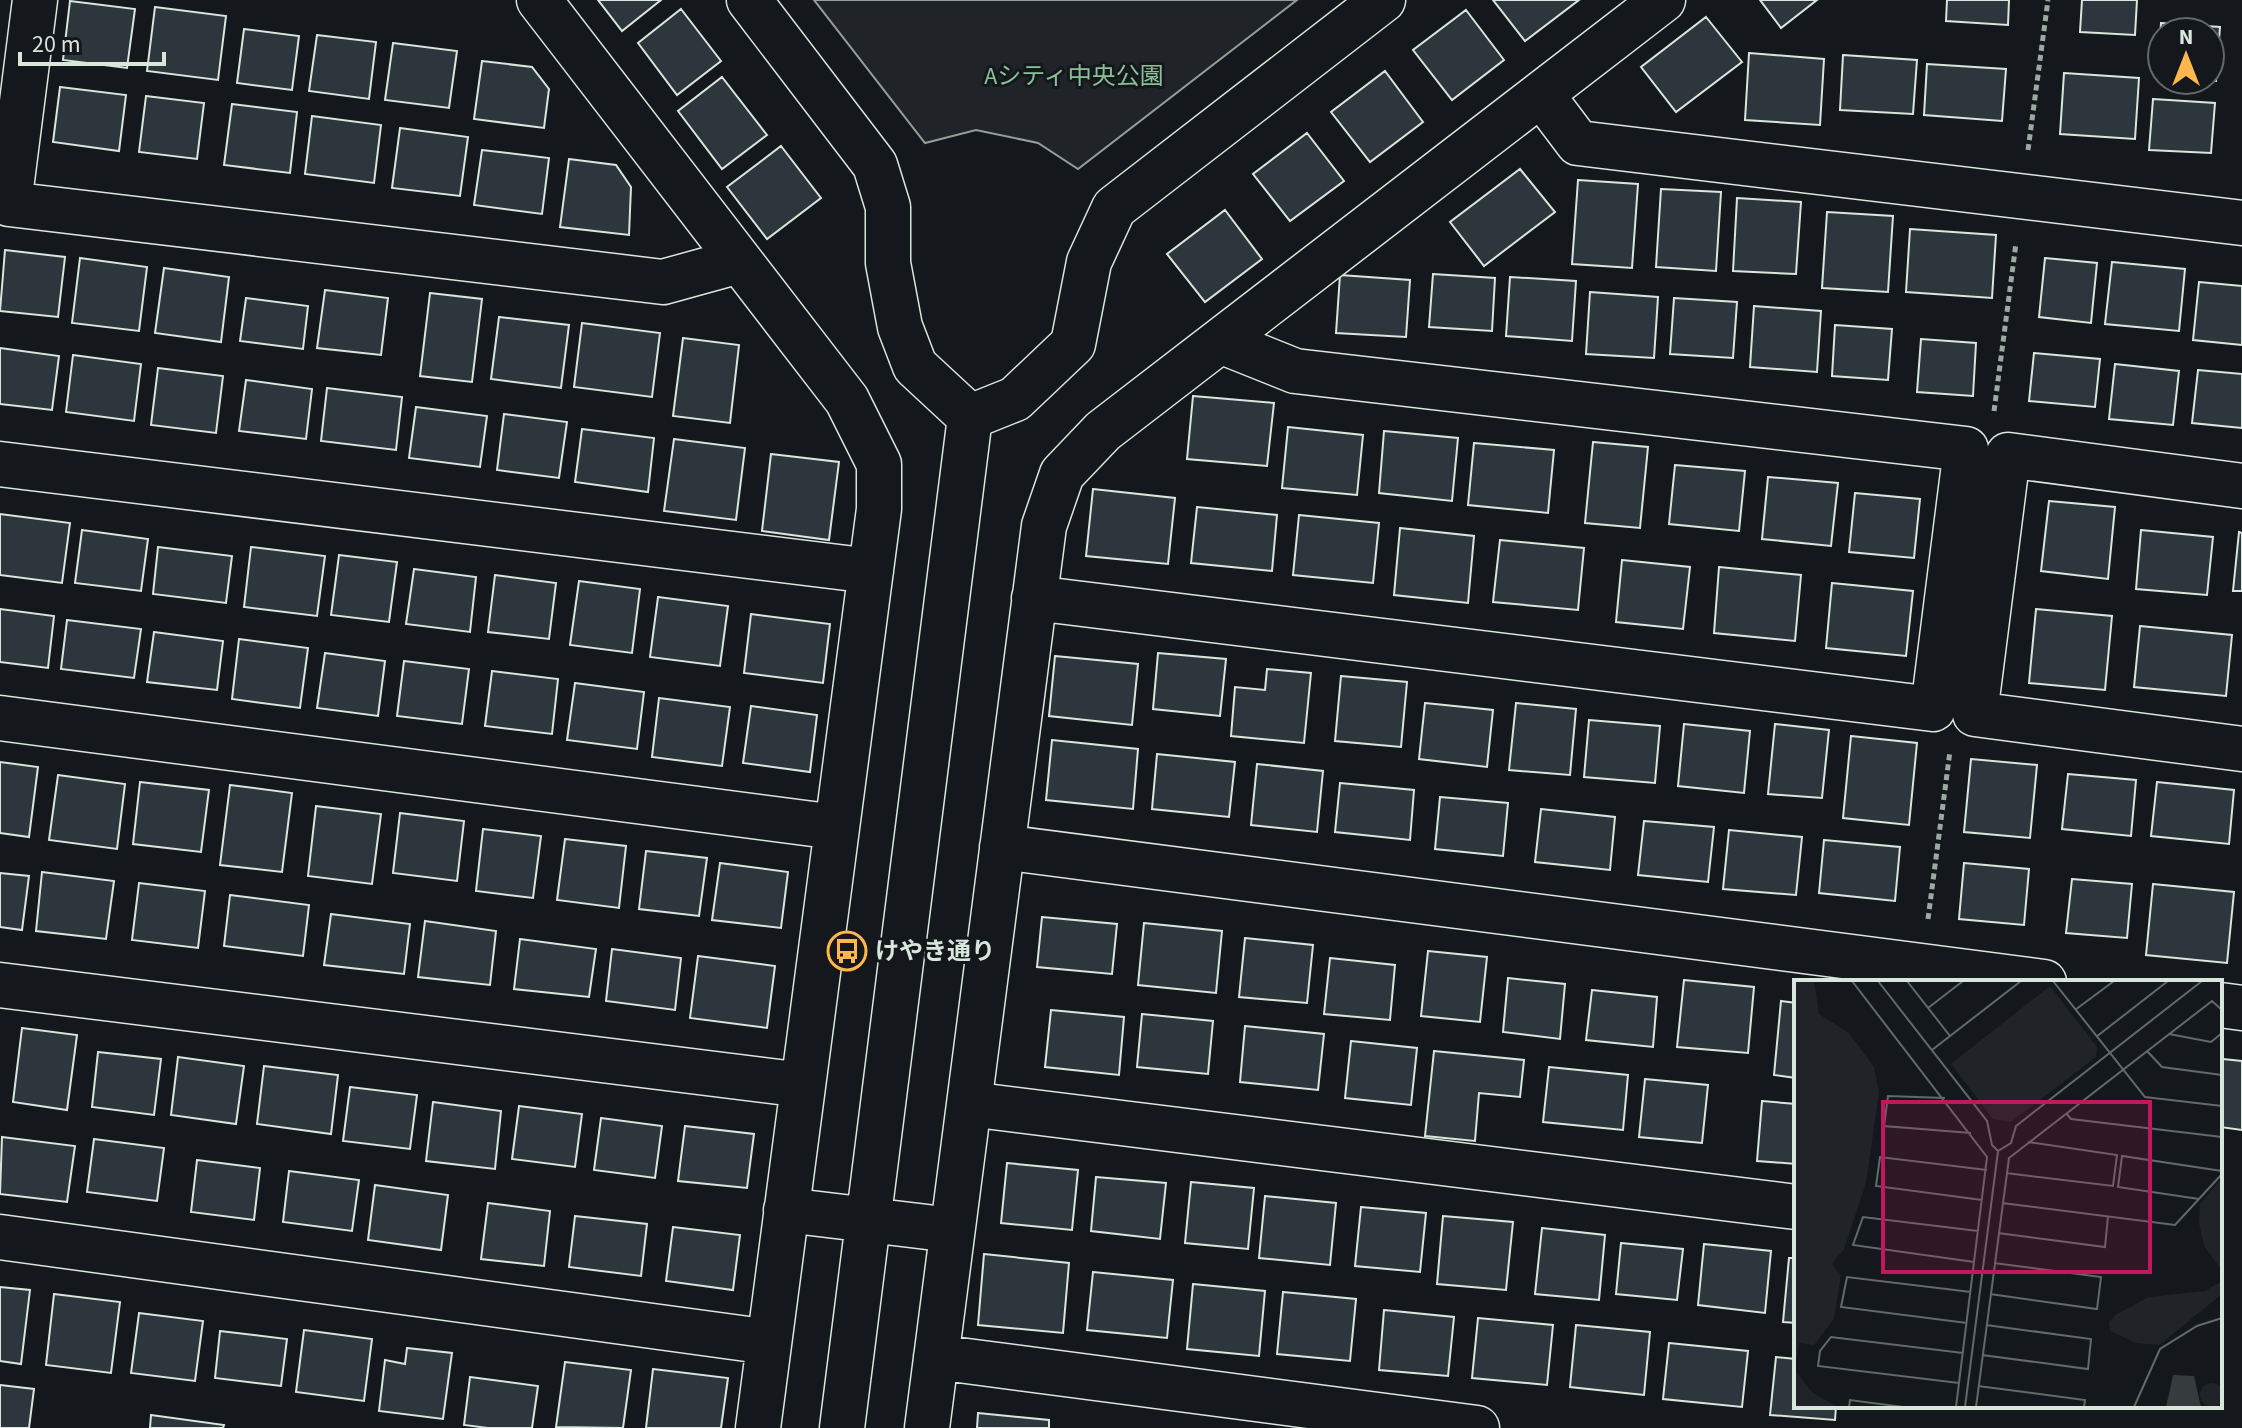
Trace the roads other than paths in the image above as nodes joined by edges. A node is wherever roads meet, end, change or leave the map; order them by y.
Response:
1 (35, 0) edge
2 (539, 0) edge
3 (749, 0) edge
4 (1383, 0) edge
5 (1663, 0) edge
6 (1541, 94) junction
7 (2242, 223) edge
8 (739, 261) junction
9 (1220, 341) junction
10 (970, 417) junction
11 (0, 464) edge
12 (2242, 486) edge
13 (871, 571) junction
14 (1034, 598) junction
15 (0, 718) edge
16 (2242, 749) edge
17 (836, 827) junction
18 (1002, 847) junction
19 (1889, 972) edge
20 (2013, 980) edge
21 (0, 985) edge
22 (2222, 1005) edge
23 (2242, 1008) edge
24 (803, 1085) junction
25 (969, 1104) junction
26 (1794, 1207) edge
27 (786, 1210) junction
28 (868, 1221) junction
29 (952, 1230) junction
30 (0, 1237) edge
31 (769, 1342) junction
32 (936, 1357) junction
33 (758, 1428) edge
34 (842, 1428) edge
35 (927, 1428) edge
36 (1477, 1428) edge

1 - 8 street
2 - 8 street
3 - 10 street
4 - 10 street
5 - 6 street
6 - 7 street
6 - 9 street
8 - 13 street
9 - 14 street
9 - 14 street
10 - 28 street
11 - 13 street
12 - 16 street
13 - 17 street
14 - 18 street
15 - 17 street
17 - 24 street
18 - 19 street
18 - 25 street
19 - 20 street
21 - 24 street
22 - 23 street
24 - 27 street
25 - 26 street
25 - 29 street
27 - 28 street
27 - 31 street
28 - 29 street
28 - 34 street
29 - 32 street
30 - 31 street
31 - 33 street
32 - 35 street
32 - 36 street

